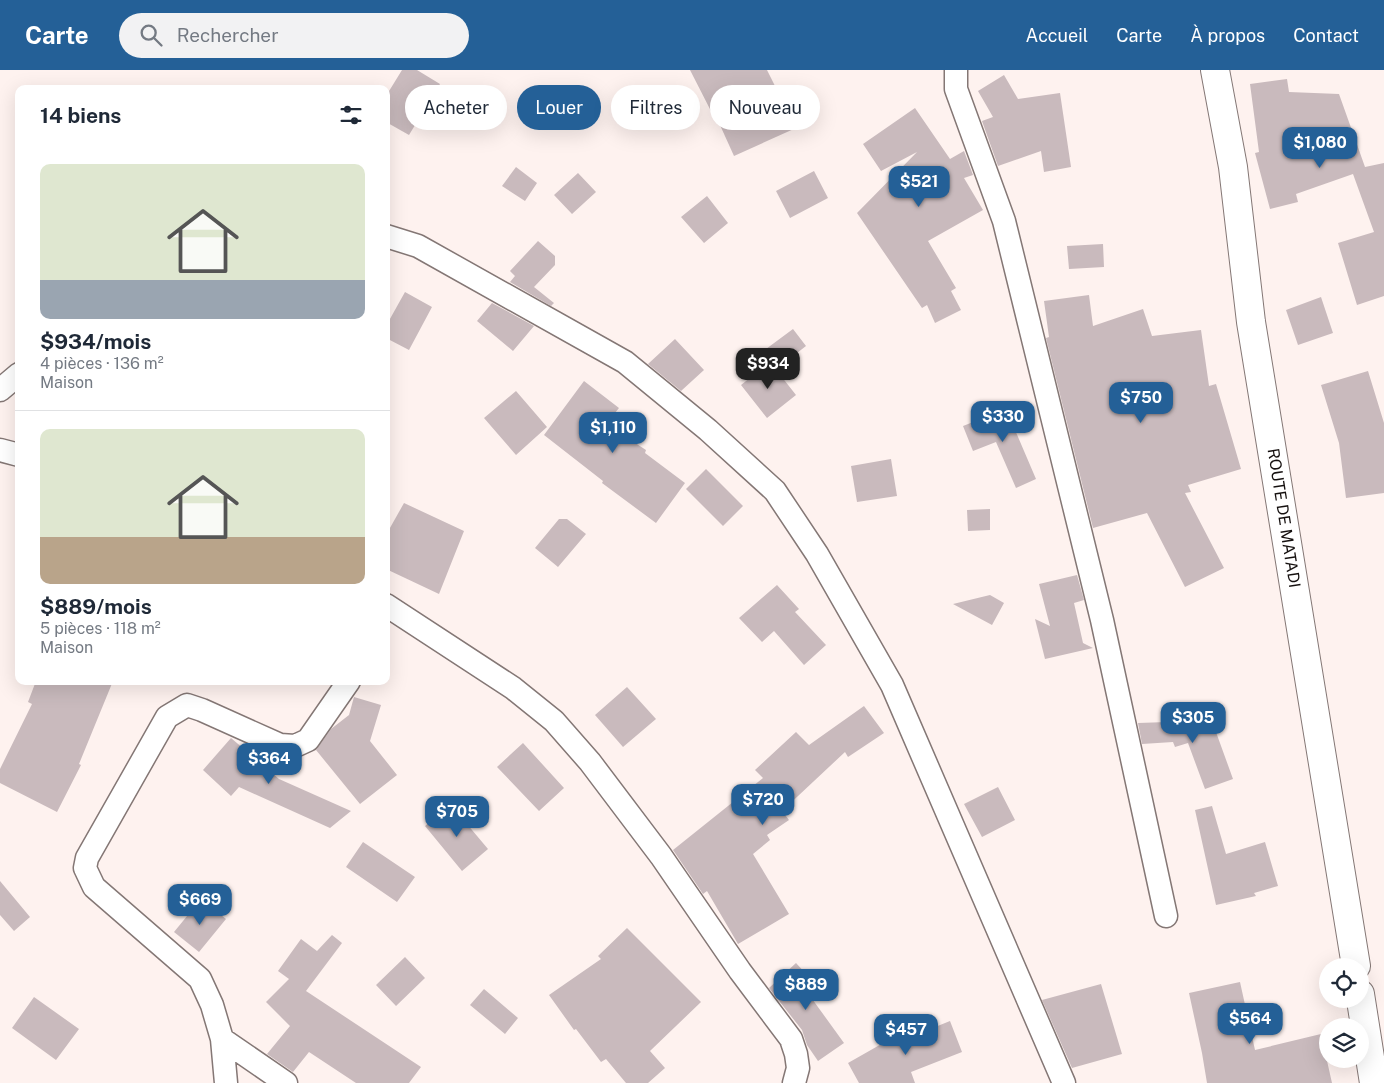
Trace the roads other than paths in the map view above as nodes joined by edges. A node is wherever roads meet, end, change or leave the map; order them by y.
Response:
1 (956, 70) edge
2 (1215, 70) edge
3 (390, 237) edge
4 (15, 377) edge
5 (0, 390) edge
6 (0, 450) edge
7 (15, 454) edge
8 (390, 615) edge
9 (346, 685) edge
10 (1166, 916) dead end
11 (1355, 958) edge
12 (1362, 1008) edge
13 (222, 1040) junction
14 (226, 1083) edge
15 (286, 1083) edge
16 (794, 1083) edge
17 (1064, 1083) edge
18 (1374, 1083) edge

1 - 10 street
2 - 11 highway, ROUTE DE MATADI
3 - 17 street
4 - 5 street
6 - 7 street
8 - 16 street
9 - 13 street
12 - 18 highway
13 - 14 street
13 - 15 street

